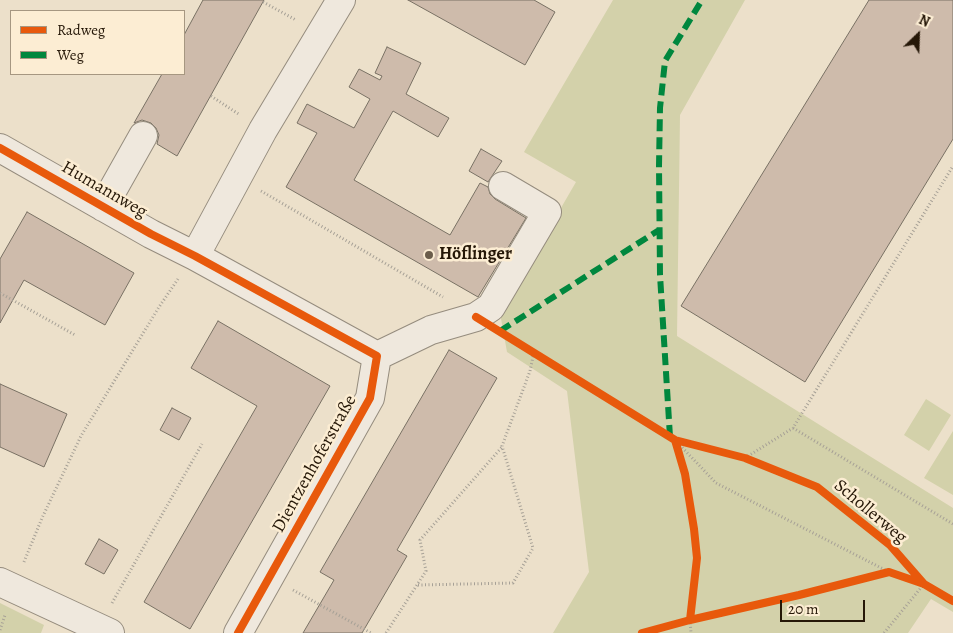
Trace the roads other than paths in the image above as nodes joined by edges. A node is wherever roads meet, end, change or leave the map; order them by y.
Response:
1 (342, 0) edge
2 (143, 136) dead end
3 (0, 148) edge
4 (503, 186) dead end
5 (103, 207) junction
6 (195, 256) junction
7 (378, 356) junction
8 (6, 585) edge
9 (104, 630) edge
10 (238, 633) edge

1 - 6 street
2 - 5 street
3 - 5 street, Humannweg
4 - 7 street
5 - 6 street, Humannweg
6 - 7 street
7 - 10 street, Dientzenhoferstraße
8 - 9 street

